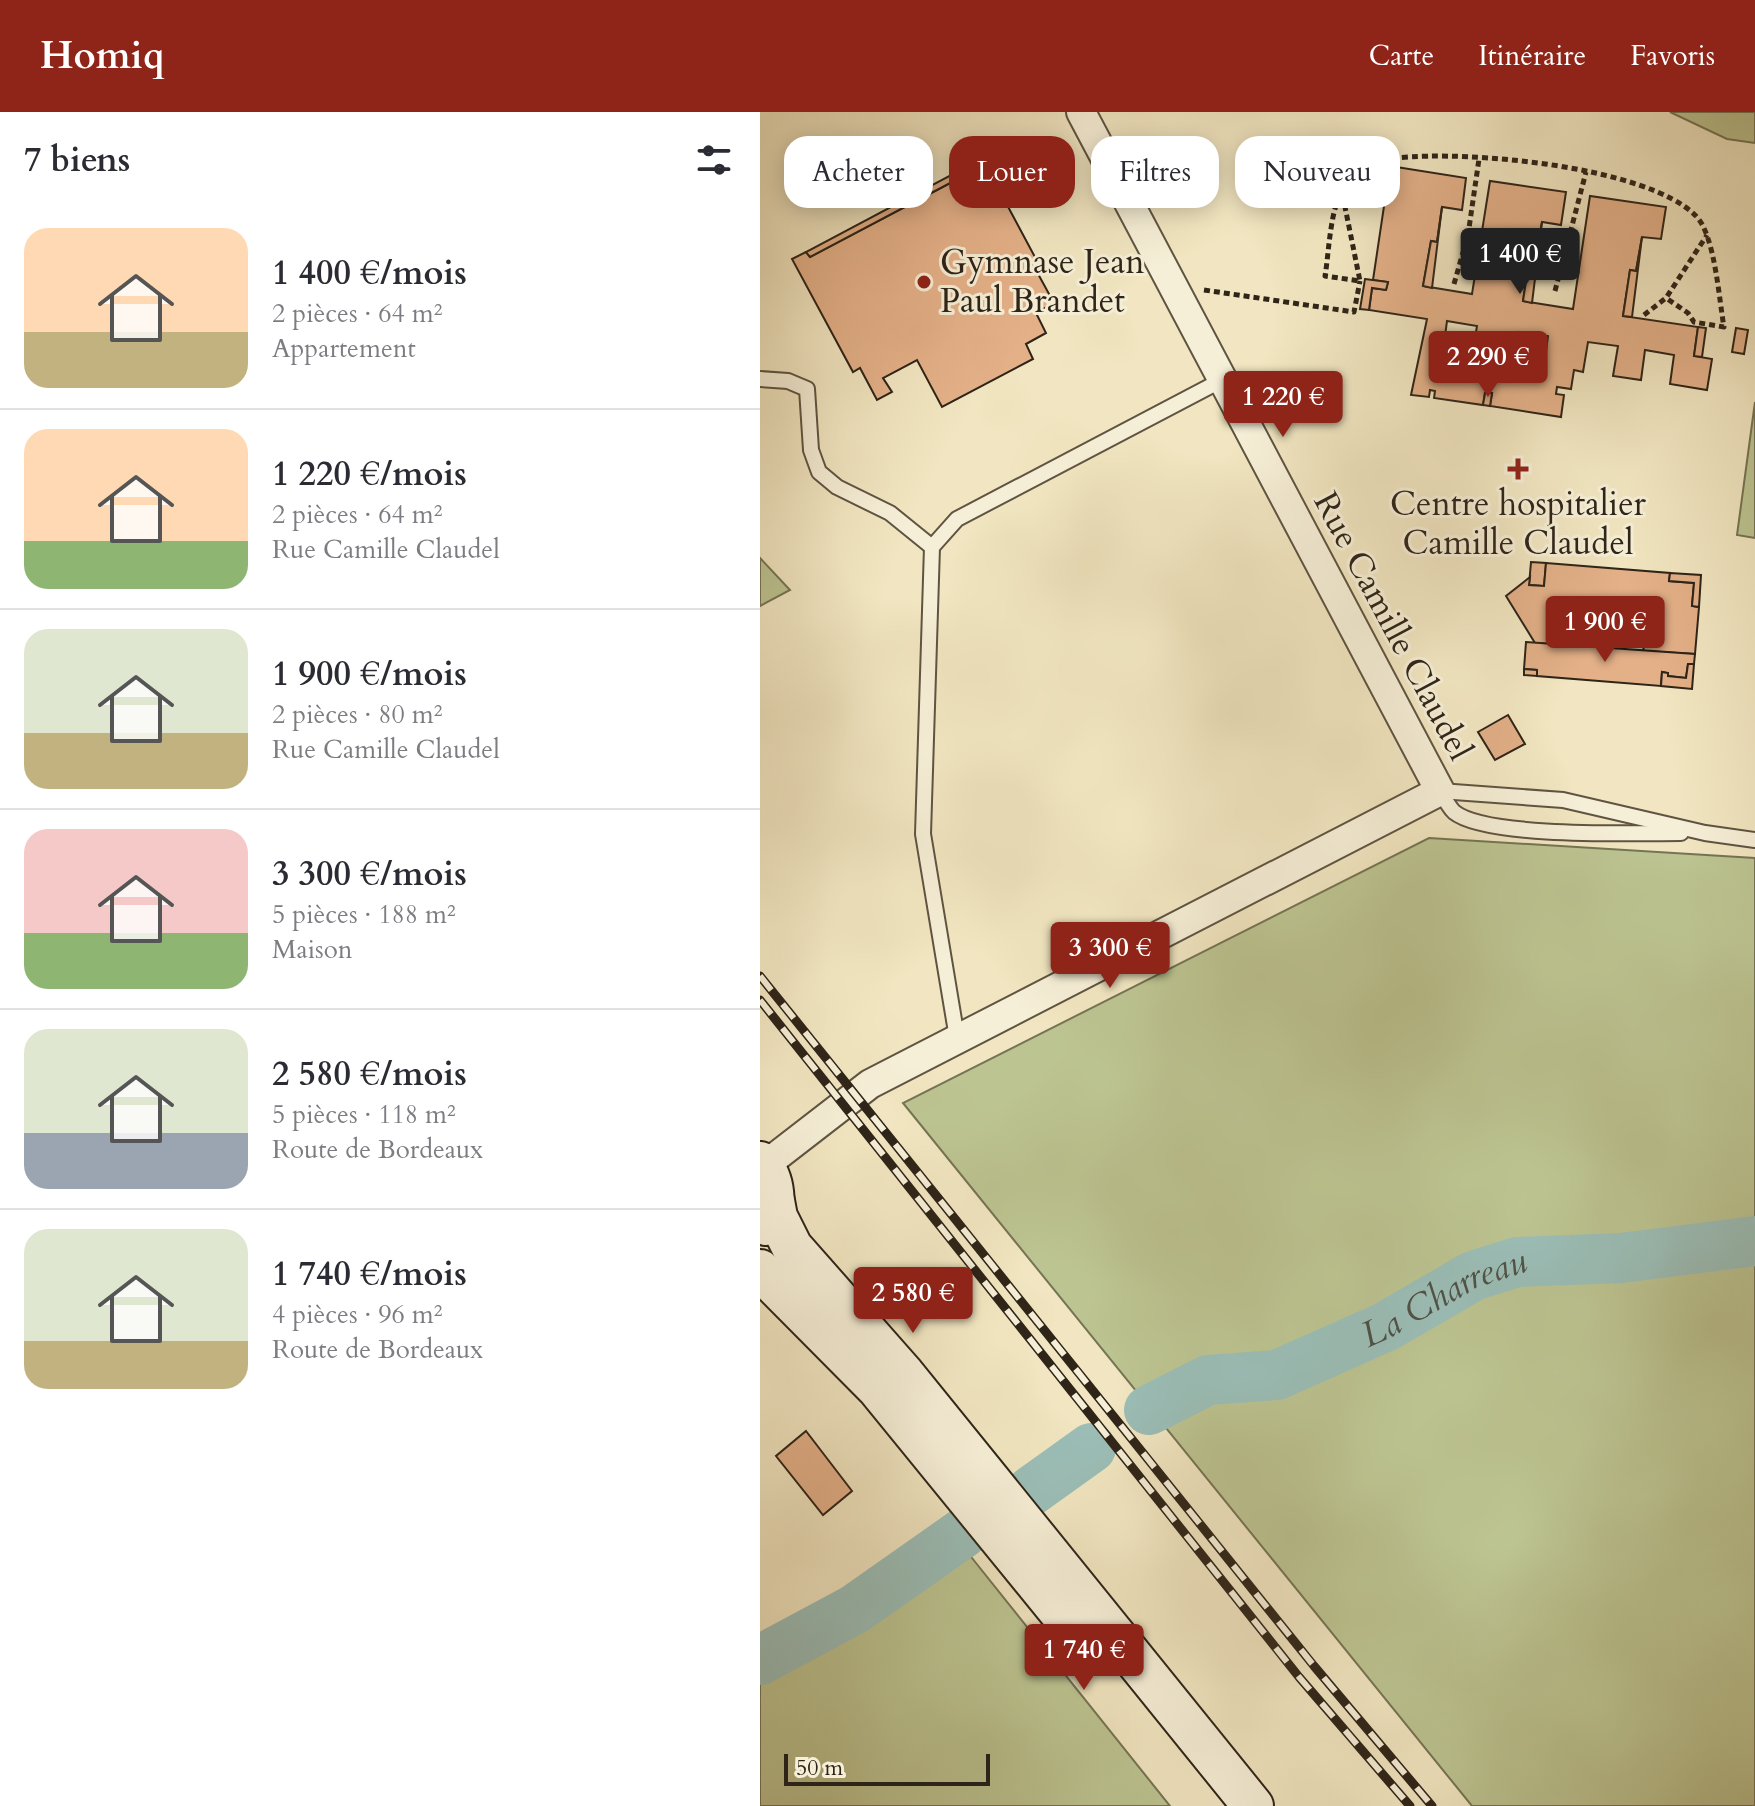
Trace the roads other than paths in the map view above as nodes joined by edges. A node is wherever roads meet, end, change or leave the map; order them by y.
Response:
1 (1081, 112) edge
2 (760, 379) edge
3 (1222, 380) junction
4 (932, 547) junction
5 (1440, 791) junction
6 (1705, 833) junction
7 (1755, 840) edge
8 (957, 1038) junction
9 (765, 1191) edge
10 (760, 1270) edge
11 (998, 1514) junction
12 (1219, 1806) edge
13 (1253, 1806) edge

1 - 3 street, Rue Camille Claudel
2 - 4 lane
3 - 4 lane
3 - 5 street, Rue Camille Claudel
4 - 8 lane
5 - 6 lane
5 - 6 lane
5 - 8 street
6 - 7 lane
8 - 9 street
9 - 11 main road
10 - 11 main road
11 - 12 main road
11 - 13 main road

